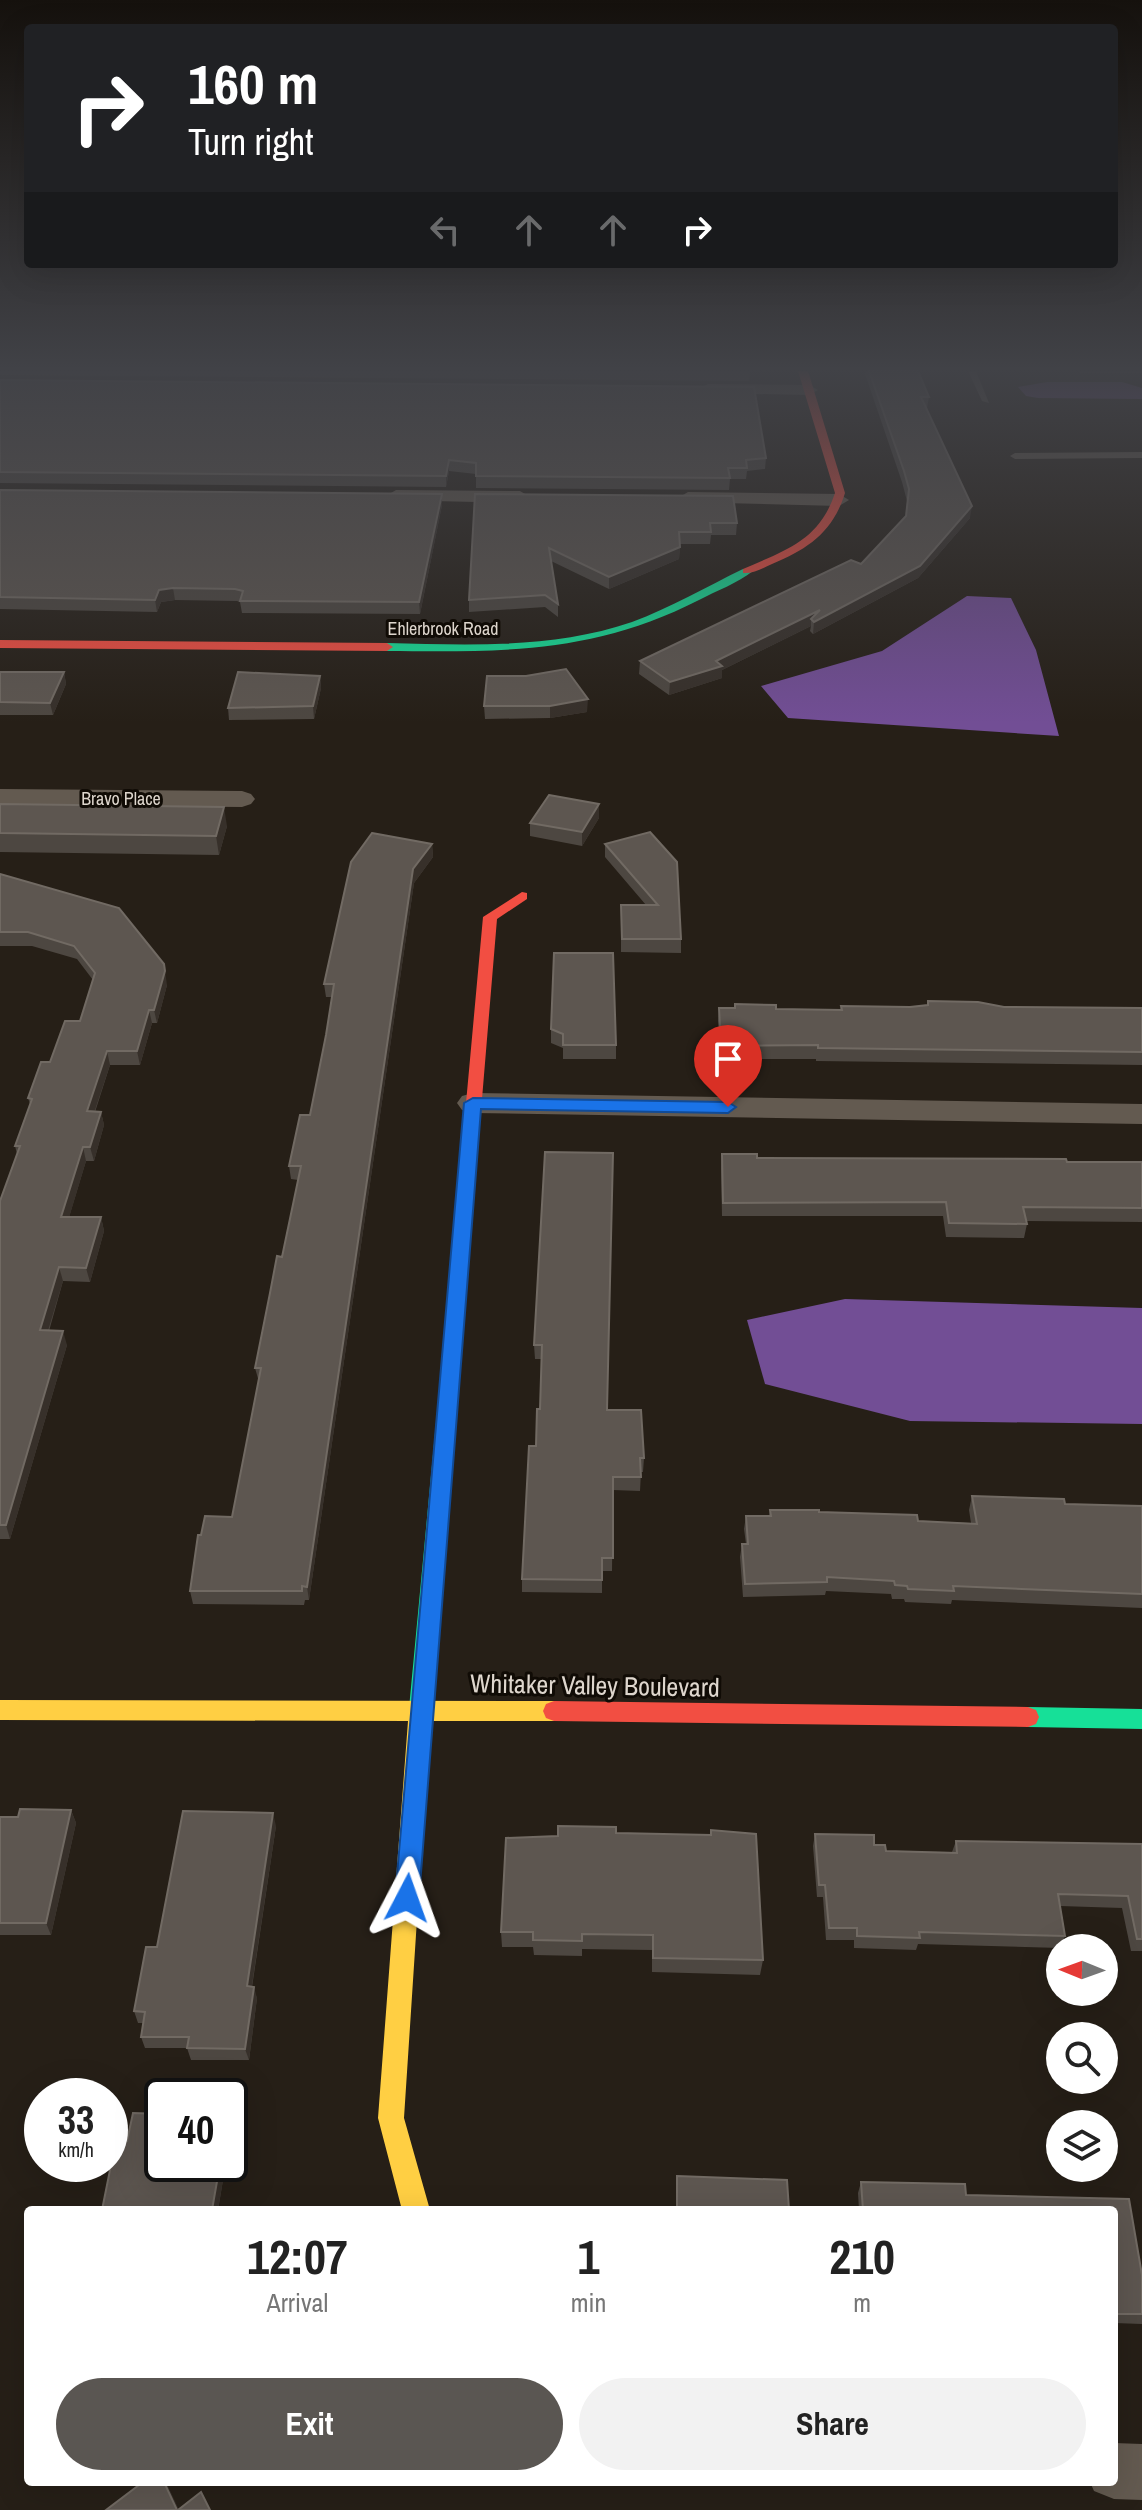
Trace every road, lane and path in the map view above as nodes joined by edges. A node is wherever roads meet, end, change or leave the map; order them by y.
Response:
1 (839, 488) edge
2 (369, 496) edge
3 (541, 497) edge
4 (667, 498) edge
5 (839, 500) junction
6 (0, 644) edge
7 (0, 797) edge
8 (242, 799) dead end
9 (522, 896) dead end
10 (473, 1103) junction
11 (1142, 1114) edge
12 (420, 1709) junction
13 (0, 1710) edge
14 (1142, 1719) edge
15 (415, 2206) edge
16 (1118, 2471) edge
17 (1142, 2472) edge

1 - 5 street
2 - 3 street
4 - 5 street
5 - 6 street, Ehlerbrook Road
7 - 8 street, Bravo Place
9 - 10 street
10 - 11 street
10 - 12 street
12 - 13 street, Whitaker Valley Boulevard
12 - 14 street, Whitaker Valley Boulevard
12 - 15 street
16 - 17 street

